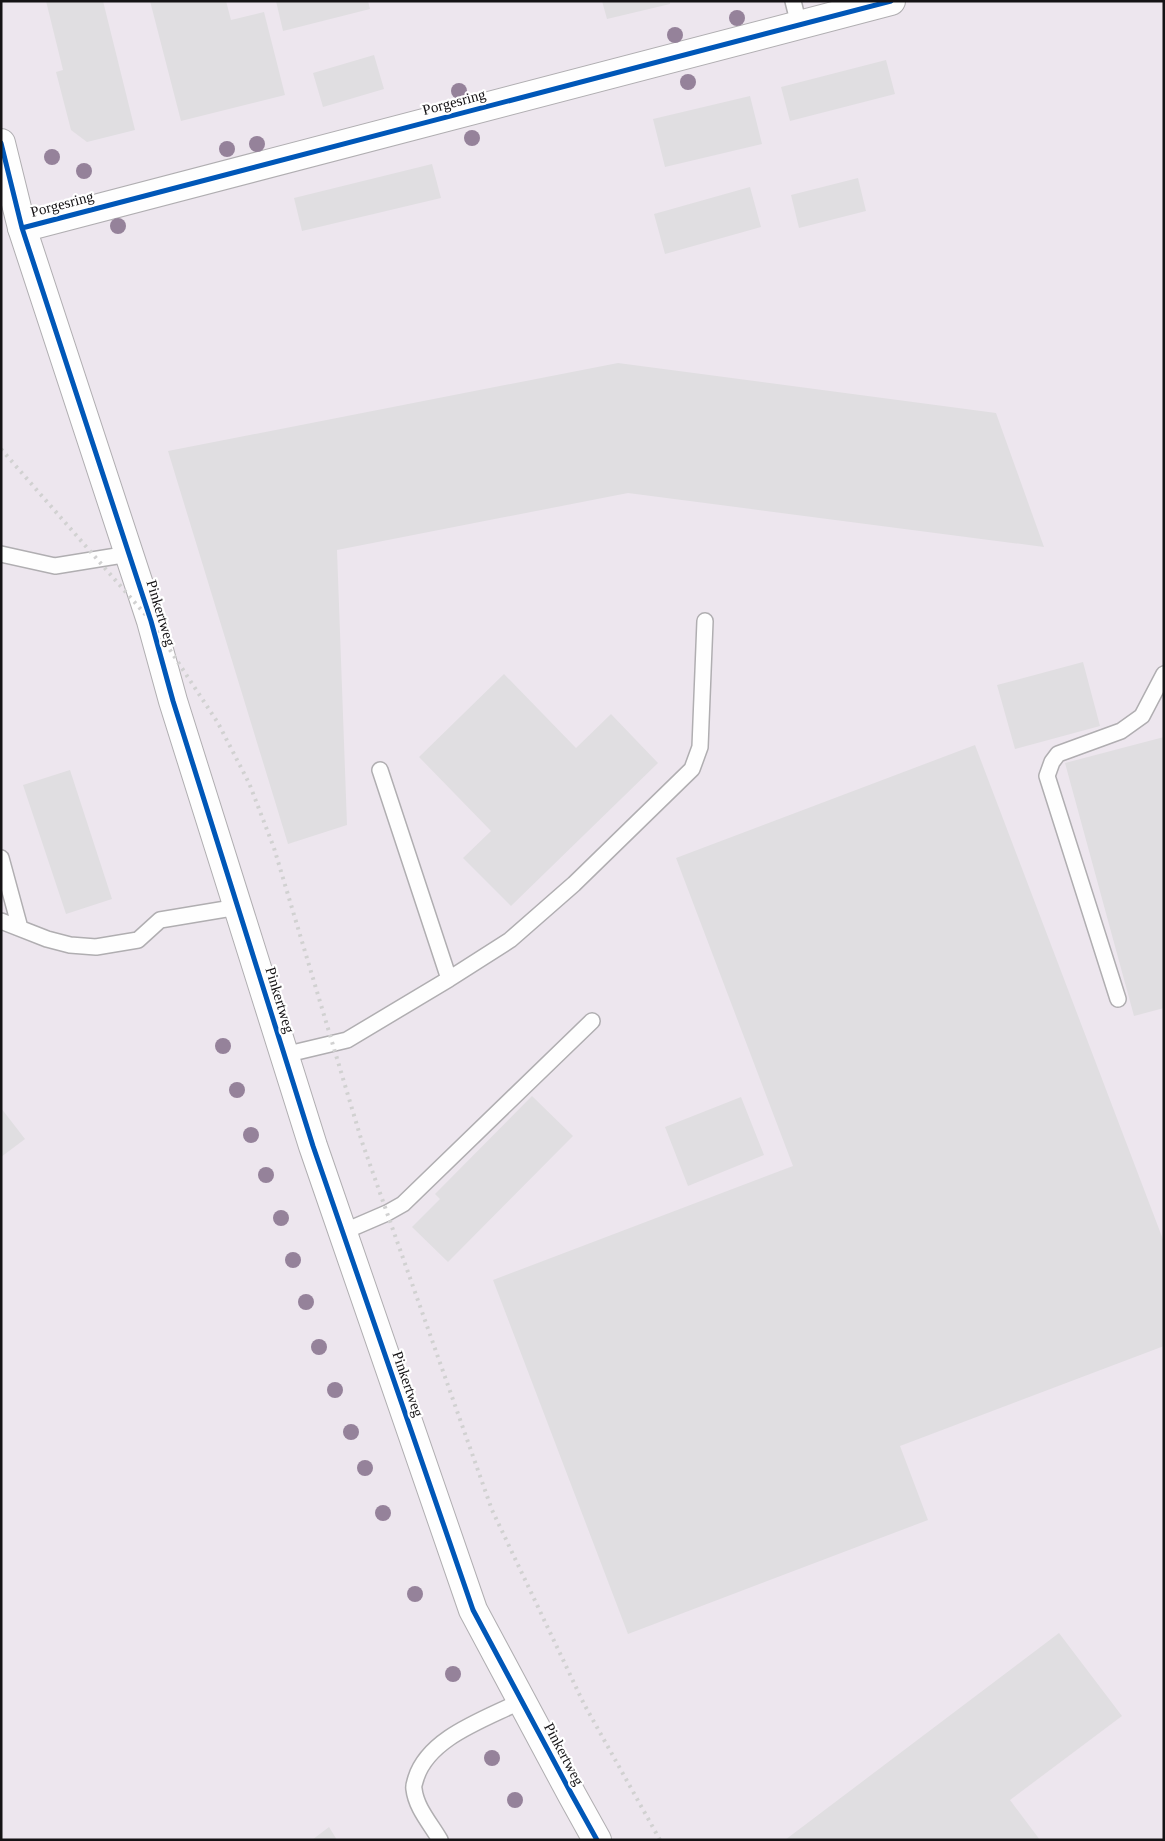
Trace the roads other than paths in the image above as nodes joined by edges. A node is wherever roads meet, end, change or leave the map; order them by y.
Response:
1 (890, 1) edge
2 (796, 13) edge
3 (1, 143) edge
4 (22, 228) junction
5 (1, 554) edge
6 (129, 554) junction
7 (705, 621) dead end
8 (1164, 674) edge
9 (380, 770) dead end
10 (1, 858) edge
11 (238, 907) junction
12 (1, 921) edge
13 (20, 928) junction
14 (449, 979) junction
15 (1118, 999) dead end
16 (592, 1021) dead end
17 (284, 1055) junction
18 (343, 1232) junction
19 (521, 1702) junction
20 (440, 1840) edge
21 (597, 1840) edge

1 - 2 street, Porgesring
2 - 4 street, Porgesring
3 - 4 street, Pinkertweg
4 - 6 street, Pinkertweg
5 - 6 lane
6 - 11 street, Pinkertweg
7 - 14 lane
8 - 15 lane
9 - 14 lane
10 - 13 lane
11 - 13 lane
11 - 17 street, Pinkertweg
12 - 13 lane
14 - 17 lane
16 - 18 lane
17 - 18 street, Pinkertweg
18 - 19 street, Pinkertweg
19 - 20 lane
19 - 21 street, Pinkertweg

